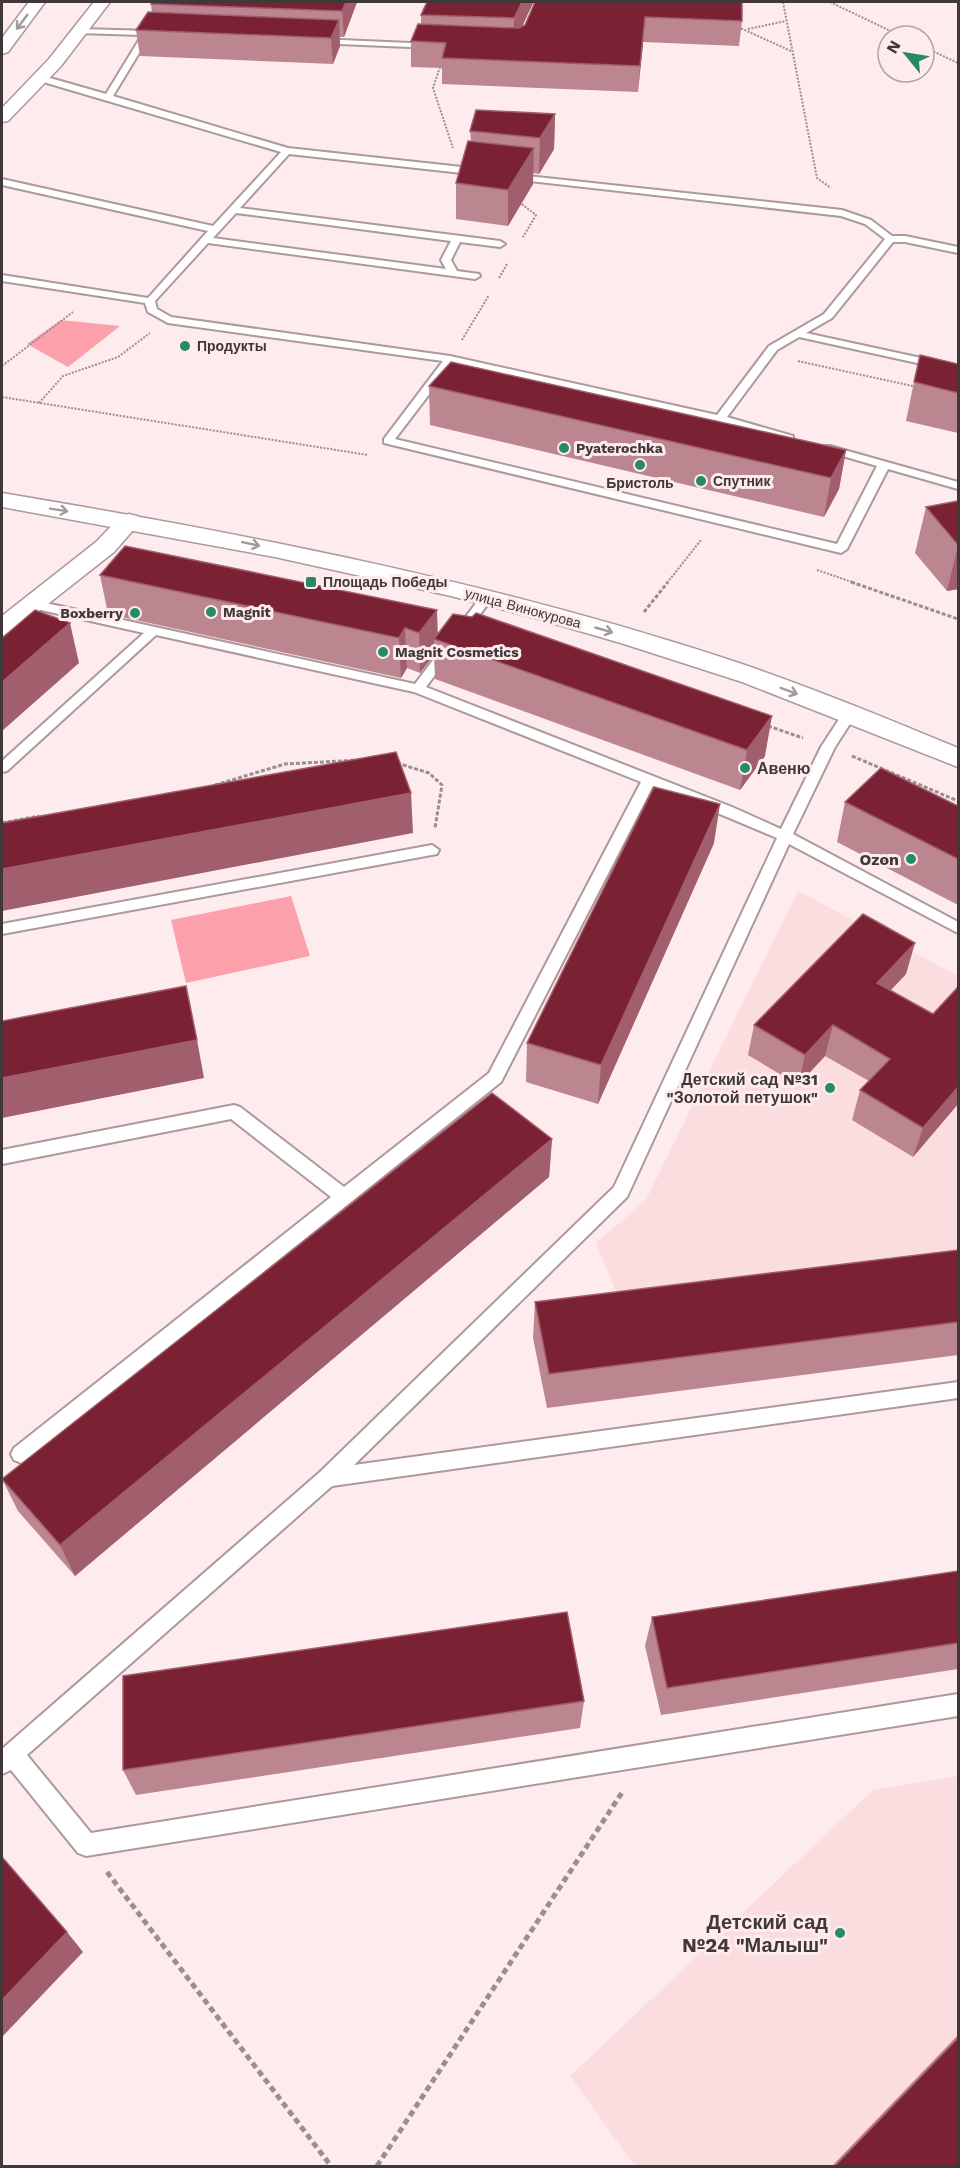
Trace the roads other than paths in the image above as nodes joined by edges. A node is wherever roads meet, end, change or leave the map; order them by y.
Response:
1 (37, 2) edge
2 (102, 2) edge
3 (81, 31) junction
4 (147, 33) junction
5 (159, 34) edge
6 (311, 40) edge
7 (3, 45) edge
8 (439, 46) edge
9 (43, 79) junction
10 (108, 98) junction
11 (2, 117) edge
12 (287, 152) junction
13 (487, 173) edge
14 (499, 174) edge
15 (2, 182) edge
16 (235, 210) junction
17 (216, 230) junction
18 (457, 239) junction
19 (890, 239) junction
20 (206, 240) junction
21 (500, 244) dead end
22 (958, 250) edge
23 (453, 273) junction
24 (475, 276) dead end
25 (2, 278) edge
26 (150, 301) junction
27 (797, 334) junction
28 (450, 359) junction
29 (958, 369) edge
30 (720, 419) junction
31 (804, 442) edge
32 (815, 445) edge
33 (884, 465) junction
34 (2, 483) edge
35 (958, 486) edge
36 (2, 500) edge
37 (135, 513) junction
38 (493, 590) junction
39 (32, 604) junction
40 (2, 628) edge
41 (153, 631) junction
42 (418, 689) junction
43 (856, 705) junction
44 (958, 734) edge
45 (958, 758) edge
46 (2, 768) edge
47 (650, 780) junction
48 (785, 836) junction
49 (432, 850) road end
50 (958, 928) edge
51 (2, 929) edge
52 (2, 1157) edge
53 (344, 1197) junction
54 (958, 1390) edge
55 (21, 1454) dead end
56 (327, 1478) junction
57 (958, 1705) edge
58 (7, 1758) edge

1 -> 7 main road
2 - 3 main road
3 - 4 lane
3 - 9 main road
4 - 5 lane
4 - 10 lane
6 - 8 lane
9 - 10 lane
9 - 11 main road
10 - 12 lane
12 - 13 lane
12 - 16 lane
14 - 19 lane
15 - 17 lane
16 - 17 lane
16 - 18 lane
17 - 20 lane
18 - 21 lane
18 - 23 lane
19 - 22 lane
19 - 27 lane
20 - 23 lane
20 - 26 lane
23 - 24 lane
25 - 26 lane
26 - 28 lane
27 - 29 lane
27 - 30 lane
28 - 30 lane
28 - 33 lane
30 - 31 lane
32 - 33 lane
33 - 35 lane
34 - 37 main road, улица Винокурова
36 -> 37 main road, улица Винокурова
37 - 38 main road, улица Винокурова
37 - 39 main road
38 - 42 lane
38 - 43 main road, улица Винокурова
39 - 40 main road
39 - 41 lane
41 - 42 lane
41 - 46 lane
42 - 47 lane
43 - 44 main road, улица Винокурова
43 - 45 main road, улица Винокурова
43 - 48 lane
47 - 48 lane
47 - 53 lane
48 - 50 lane
48 - 56 lane
49 - 51 lane
52 - 53 lane
53 - 55 lane
54 - 56 lane
56 - 58 lane
57 - 58 lane

